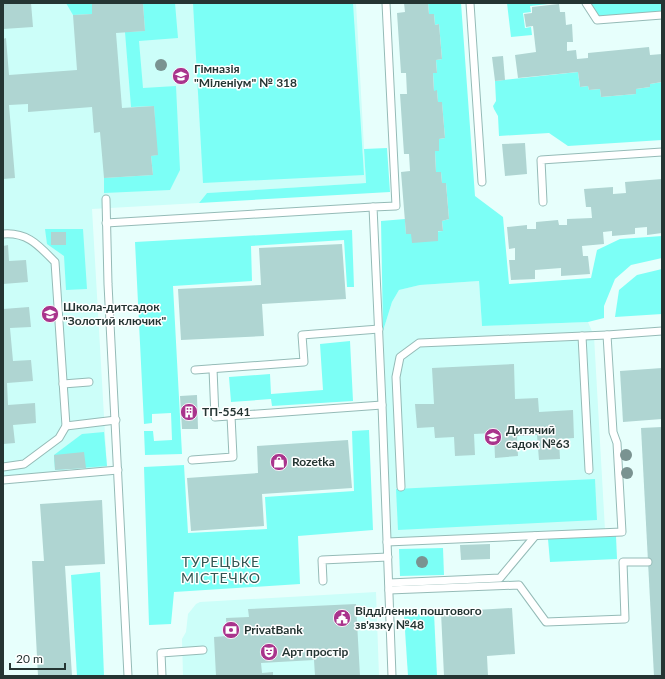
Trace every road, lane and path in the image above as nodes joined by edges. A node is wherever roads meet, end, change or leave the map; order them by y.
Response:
1 (386, 3) edge
2 (470, 3) edge
3 (586, 3) edge
4 (662, 15) edge
5 (662, 152) edge
6 (482, 182) dead end
7 (106, 199) dead end
8 (543, 202) dead end
9 (372, 207) junction
10 (106, 223) junction
11 (3, 234) edge
12 (379, 329) junction
13 (662, 331) edge
14 (607, 335) junction
15 (582, 336) junction
16 (213, 369) junction
17 (195, 370) dead end
18 (89, 382) dead end
19 (63, 384) junction
20 (382, 405) junction
21 (231, 416) junction
22 (116, 420) junction
23 (66, 426) junction
24 (192, 460) dead end
25 (3, 466) edge
26 (118, 470) junction
27 (589, 470) dead end
28 (3, 480) edge
29 (401, 487) dead end
30 (535, 536) junction
31 (387, 542) junction
32 (388, 557) junction
33 (648, 562) dead end
34 (323, 581) dead end
35 (389, 583) junction
36 (389, 590) junction
37 (203, 650) dead end
38 (128, 676) edge
39 (162, 676) edge
40 (392, 676) edge

1 - 9 lane
2 - 6 lane
3 - 4 lane
5 - 8 lane
7 - 10 lane
9 - 10 lane
9 - 12 lane
10 - 22 lane
11 - 19 lane
12 - 16 lane
12 - 20 lane
13 - 14 lane
14 - 15 lane
14 - 30 lane
15 - 27 lane
15 - 29 lane
16 - 17 lane
16 - 21 lane
18 - 19 lane
19 - 23 lane
20 - 21 lane
20 - 31 lane
21 - 24 lane
22 - 23 lane
22 - 26 lane
23 - 25 lane
26 - 28 lane
26 - 38 lane
30 - 31 lane
30 - 35 lane
31 - 32 lane
32 - 34 lane
32 - 35 lane
33 - 36 lane
35 - 36 lane
36 - 40 lane
37 - 39 lane

